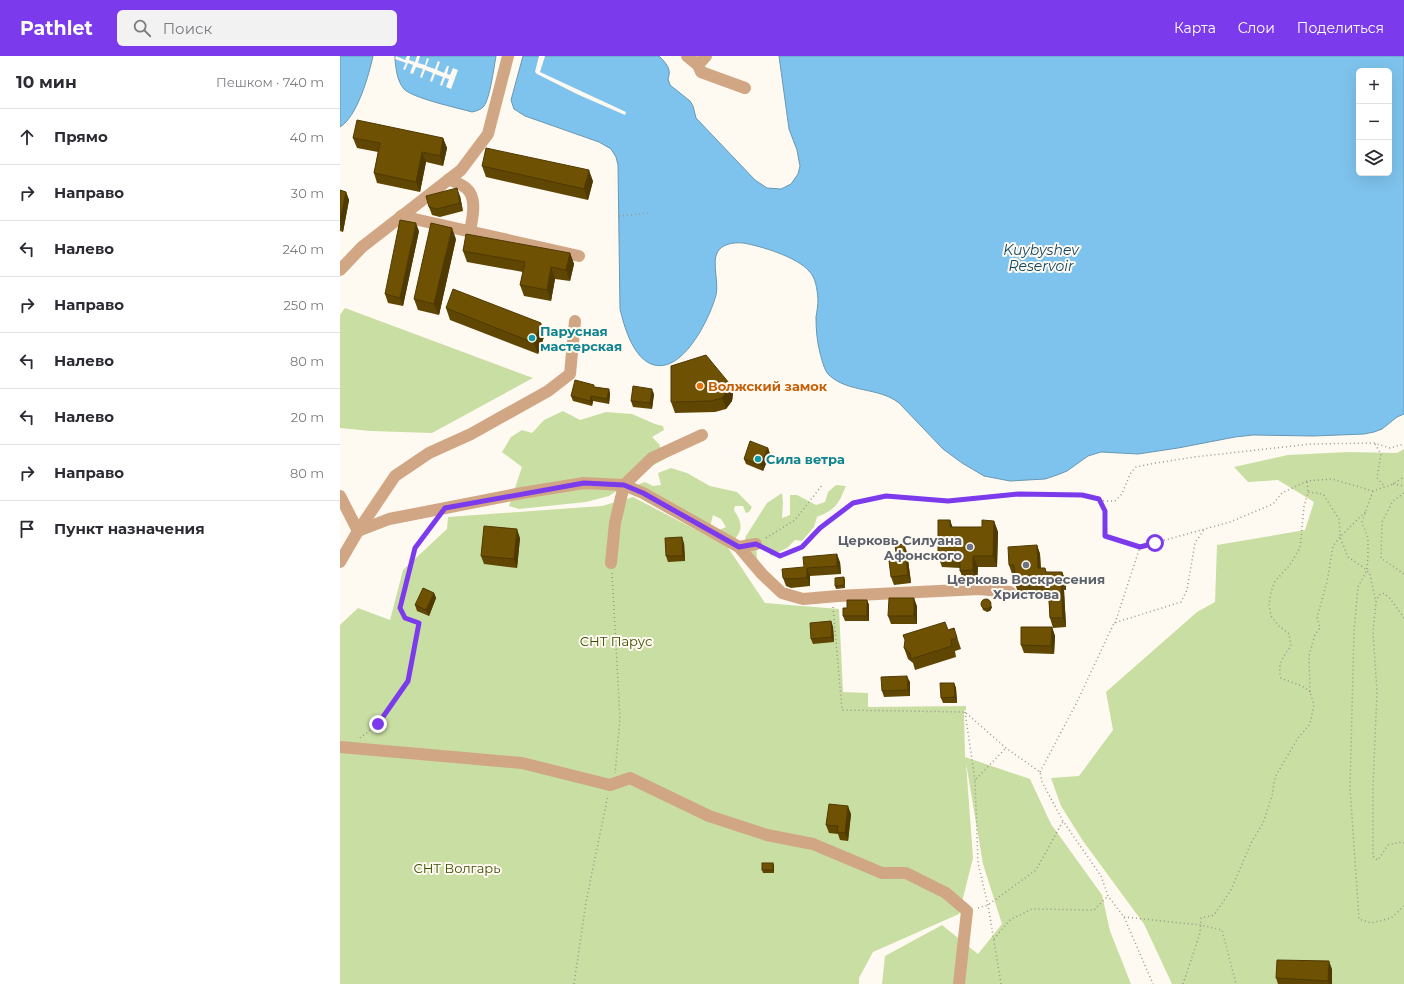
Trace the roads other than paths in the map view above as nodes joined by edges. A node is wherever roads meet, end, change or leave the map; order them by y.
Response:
1 (508, 56) edge
2 (687, 56) edge
3 (702, 60) edge
4 (745, 88) dead end
5 (449, 179) junction
6 (401, 216) junction
7 (470, 232) junction
8 (579, 256) dead end
9 (340, 270) edge
10 (575, 321) dead end
11 (702, 435) dead end
12 (624, 485) junction
13 (340, 496) edge
14 (358, 531) junction
15 (756, 544) road end
16 (739, 547) junction
17 (340, 562) edge
18 (611, 563) road end
19 (1010, 592) dead end
20 (344, 747) edge
21 (959, 984) edge

1 - 5 street
2 - 3 street
3 - 4 street
5 - 6 street
5 - 7 street
6 - 7 street
6 - 9 street
7 - 8 street
10 - 14 street
11 - 12 street
12 - 14 street
12 - 16 street
12 - 18 street
13 - 14 street
14 - 17 street
15 - 16 street
16 - 19 street
20 - 21 street

